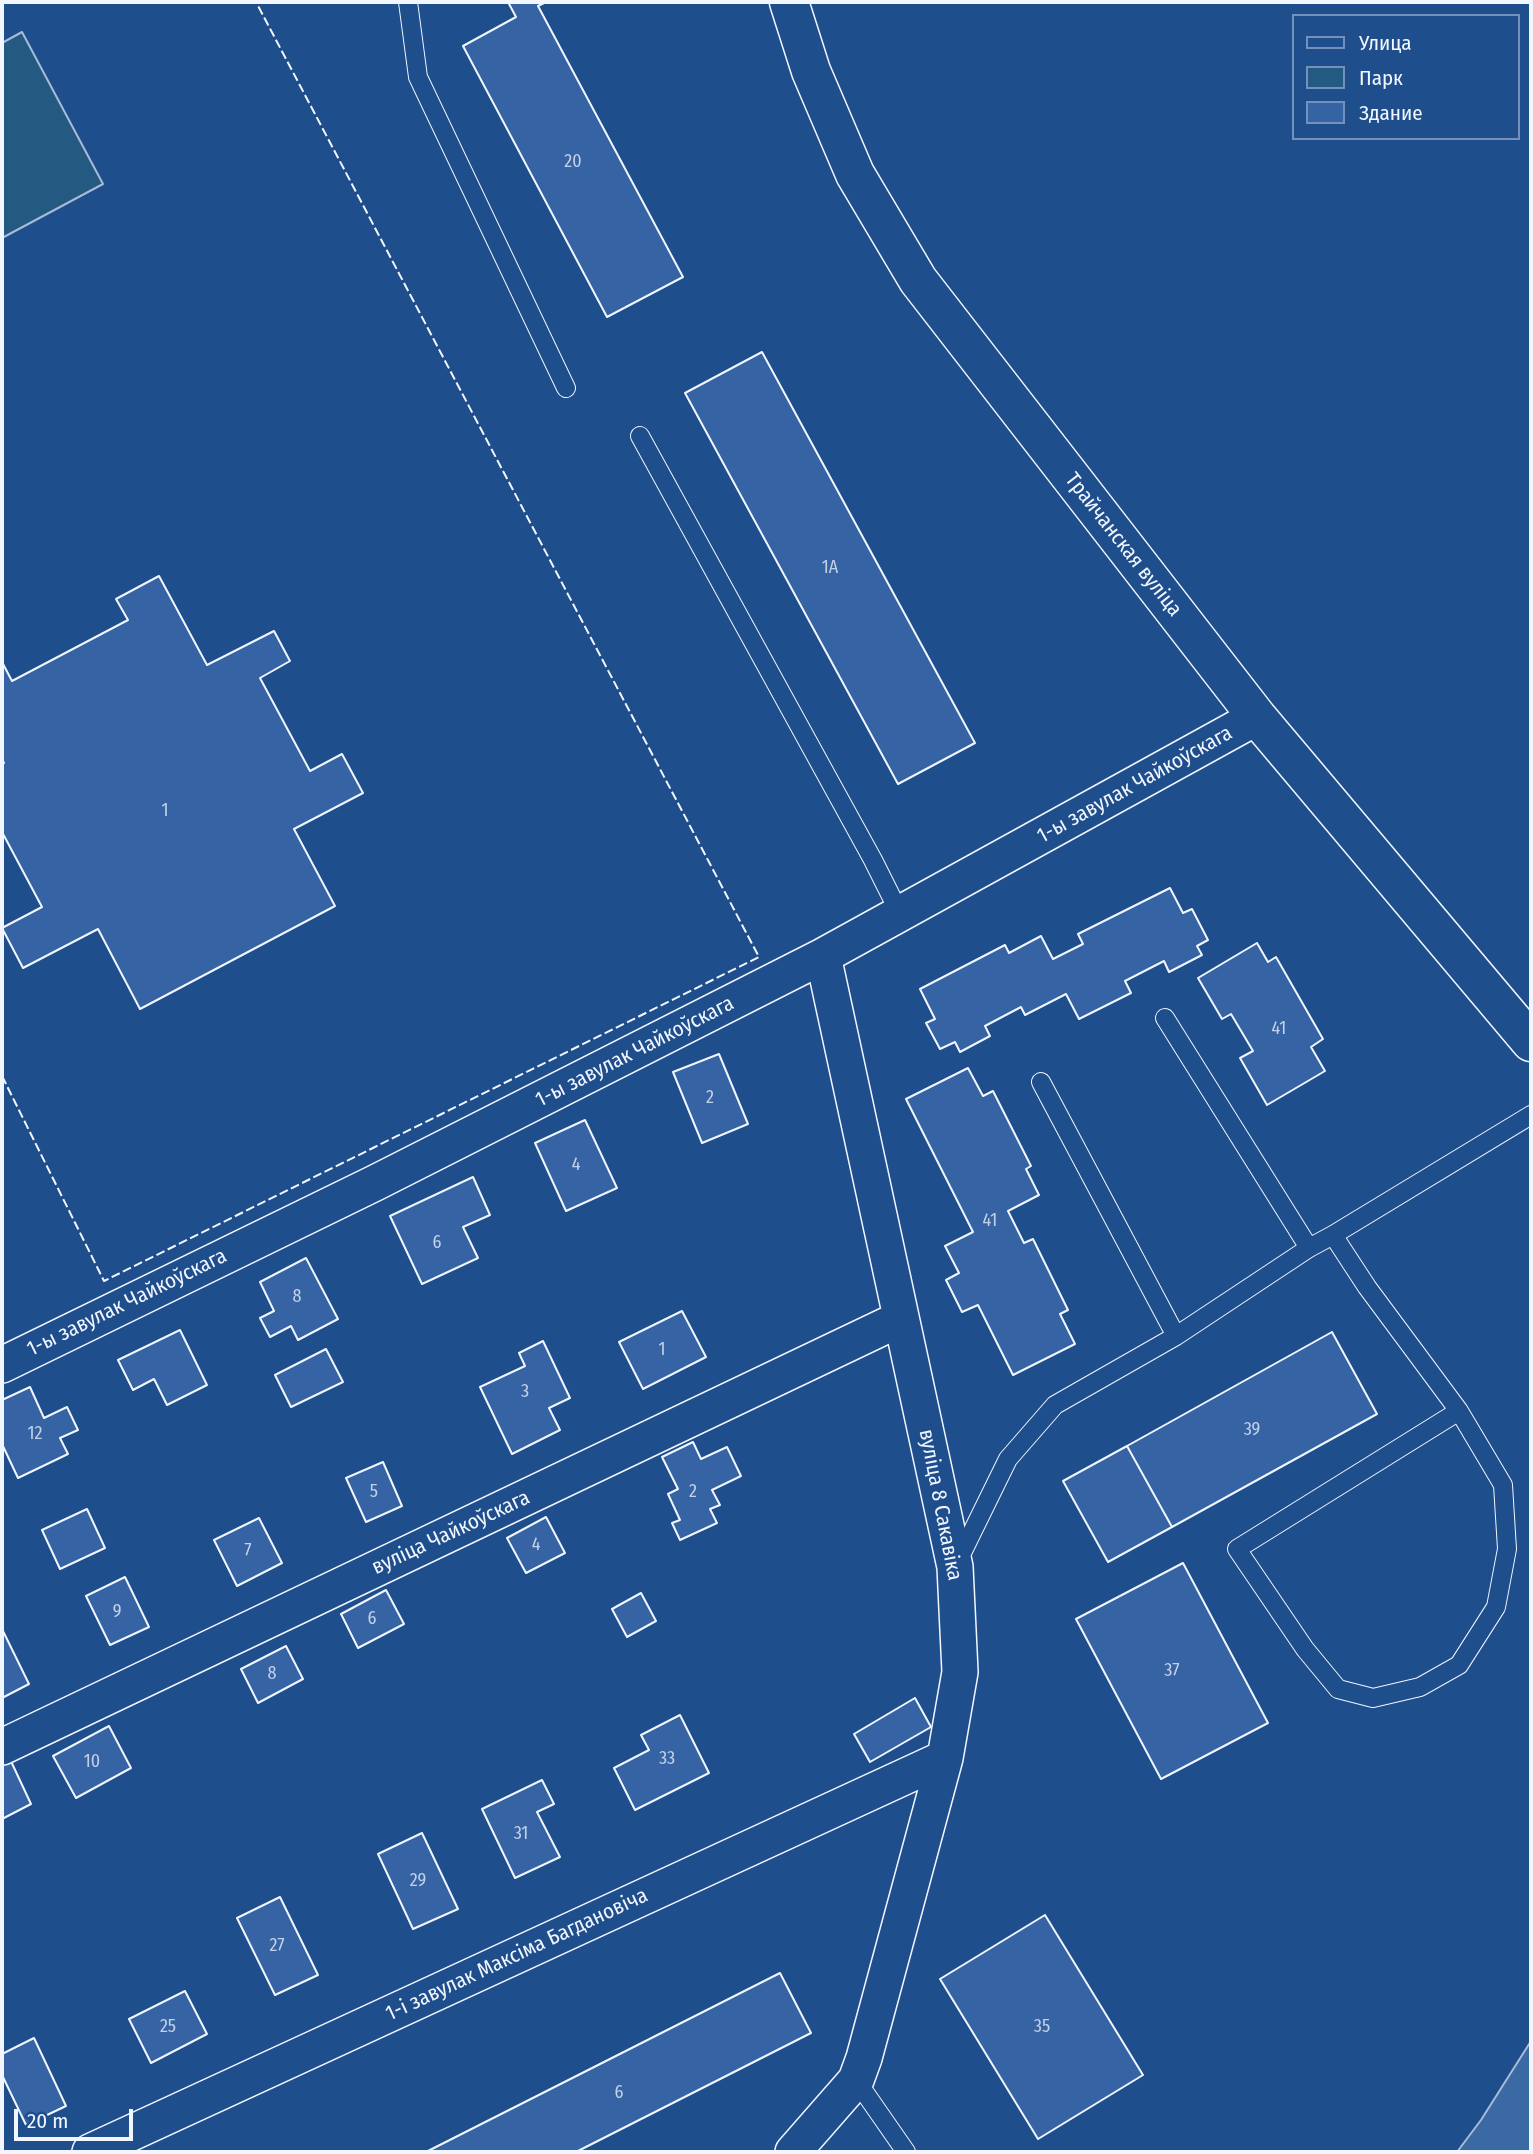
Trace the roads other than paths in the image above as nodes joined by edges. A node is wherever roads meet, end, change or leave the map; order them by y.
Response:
1 (408, 2) edge
2 (789, 2) edge
3 (566, 388) dead end
4 (640, 436) dead end
5 (1257, 717) junction
6 (900, 914) junction
7 (823, 956) junction
8 (1165, 1018) dead end
9 (1531, 1042) edge
10 (1041, 1082) dead end
11 (1531, 1115) edge
12 (1333, 1235) junction
13 (1309, 1248) junction
14 (900, 1319) junction
15 (1176, 1336) junction
16 (2, 1364) edge
17 (1459, 1412) junction
18 (955, 1567) junction
19 (2, 1747) edge
20 (945, 1758) junction
21 (856, 2080) junction
22 (90, 2152) edge
23 (793, 2152) edge
24 (906, 2152) edge

1 - 3 lane
2 - 5 street, Трайчанская вуліца
4 - 6 lane
5 - 6 street, 1-ы завулак Чайкоўскага
5 - 9 street, Трайчанская вуліца
6 - 7 street, 1-ы завулак Чайкоўскага
7 - 14 street, вуліца 8 Сакавіка
7 - 16 street, 1-ы завулак Чайкоўскага
8 - 13 lane
10 - 15 lane
11 - 12 lane
12 - 13 lane
12 - 17 lane
13 - 15 lane
14 - 18 street, вуліца 8 Сакавіка
14 - 19 street, вуліца Чайкоўскага
15 - 18 lane
17 - 17 lane
18 - 20 street, вуліца 8 Сакавіка
20 - 21 street, вуліца 8 Сакавіка
20 - 22 street, 1-і завулак Максіма Багдановіча
21 - 23 street, вуліца 8 Сакавіка
21 - 24 lane

